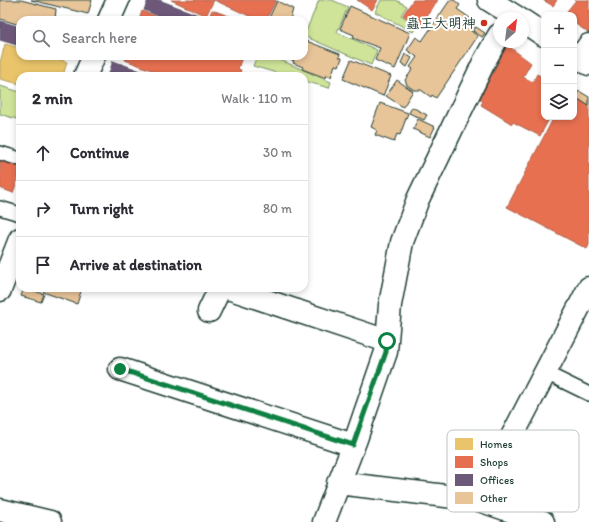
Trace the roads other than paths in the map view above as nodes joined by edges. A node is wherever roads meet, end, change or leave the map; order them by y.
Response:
1 (118, 0) edge
2 (489, 0) edge
3 (506, 12) edge
4 (111, 16) edge
5 (529, 26) edge
6 (541, 33) edge
7 (493, 46) edge
8 (92, 60) edge
9 (88, 72) edge
10 (0, 152) edge
11 (16, 158) edge
12 (0, 208) edge
13 (16, 213) edge
14 (16, 249) edge
15 (589, 288) edge
16 (0, 290) edge
17 (218, 292) edge
18 (240, 292) edge
19 (209, 311) dead end
20 (387, 341) junction
21 (120, 369) dead end
22 (546, 373) junction
23 (589, 394) edge
24 (516, 430) edge
25 (353, 445) junction
26 (338, 483) junction
27 (447, 496) edge
28 (0, 510) edge
29 (514, 512) edge
30 (50, 522) edge
31 (324, 522) edge
32 (544, 522) edge

1 - 4 street
2 - 3 street
5 - 6 street
7 - 20 street
8 - 9 street
10 - 11 lane
12 - 13 lane
14 - 16 street
15 - 22 street
17 - 19 street
18 - 20 street
20 - 25 street
21 - 25 street
22 - 23 lane
22 - 24 street
25 - 26 street
26 - 27 street
26 - 31 street
28 - 30 street
29 - 32 street

